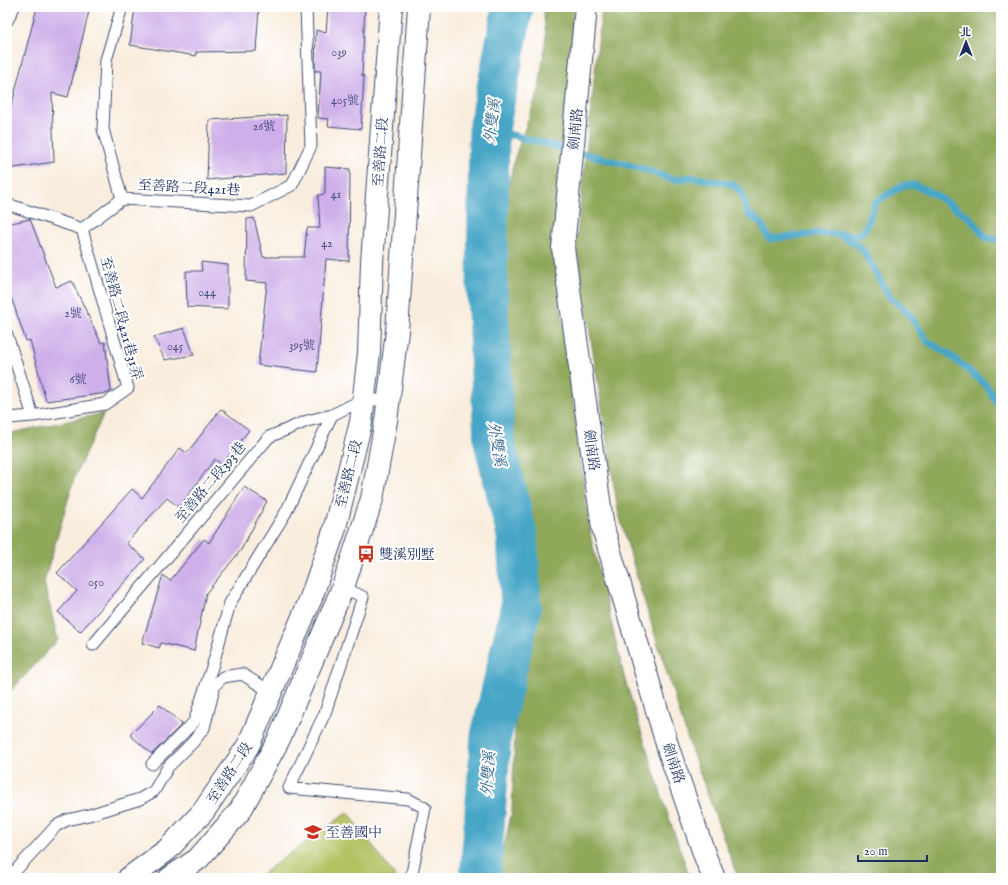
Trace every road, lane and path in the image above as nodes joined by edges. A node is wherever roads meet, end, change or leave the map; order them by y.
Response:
1 (14, 7) edge
2 (122, 7) edge
3 (306, 7) edge
4 (392, 7) edge
5 (419, 7) edge
6 (586, 7) edge
7 (7, 21) edge
8 (122, 199) junction
9 (7, 204) edge
10 (82, 229) junction
11 (7, 336) edge
12 (364, 399) junction
13 (389, 401) junction
14 (332, 415) junction
15 (33, 416) junction
16 (7, 418) edge
17 (343, 587) junction
18 (93, 645) dead end
19 (271, 692) junction
20 (152, 764) dead end
21 (9, 878) edge
22 (129, 878) edge
23 (170, 878) edge
24 (411, 878) edge
25 (714, 878) edge

1 - 7 lane
2 - 8 lane
3 - 8 lane, 至善路二段421巷
4 - 12 street, 至善路二段
5 - 13 street, 至善路二段
6 - 25 street, 劍南路
8 - 10 lane, 至善路二段421巷
9 - 10 lane
10 - 15 lane, 至善路二段421巷31弄
11 - 15 lane
12 - 13 lane
12 - 14 lane, 至善路二段393巷
12 - 19 street, 至善路二段
13 - 17 street, 至善路二段
14 - 18 lane, 至善路二段393巷
14 - 20 lane
15 - 16 lane, 至善路二段421巷31弄
17 - 23 street, 至善路二段
17 - 24 lane
19 - 21 lane
19 - 22 street, 至善路二段

